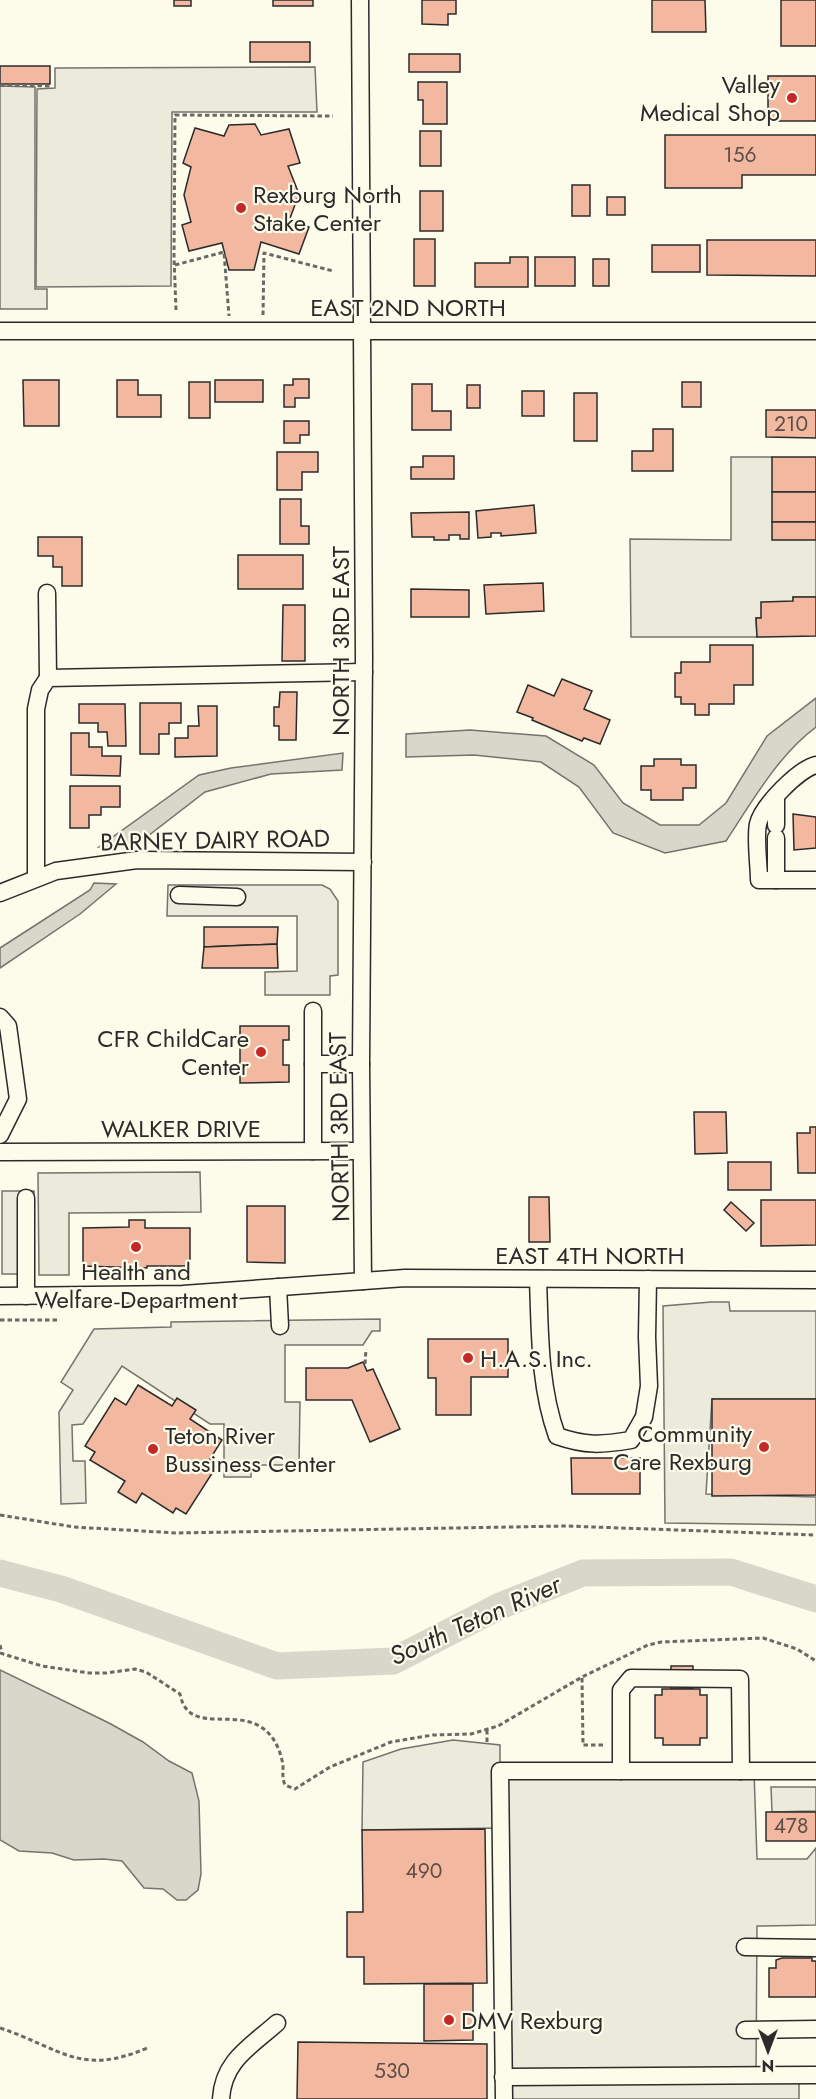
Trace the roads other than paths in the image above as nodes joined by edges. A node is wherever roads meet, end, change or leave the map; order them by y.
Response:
1 (360, 0) edge
2 (0, 331) edge
3 (363, 331) junction
4 (816, 332) edge
5 (47, 592) dead end
6 (364, 672) junction
7 (48, 678) junction
8 (816, 765) edge
9 (776, 796) junction
10 (363, 862) junction
11 (36, 878) junction
12 (776, 880) junction
13 (816, 880) edge
14 (0, 893) edge
15 (179, 895) dead end
16 (237, 897) dead end
17 (313, 1011) dead end
18 (0, 1017) edge
19 (313, 1064) junction
20 (361, 1064) junction
21 (0, 1136) edge
22 (313, 1151) junction
23 (362, 1151) junction
24 (0, 1152) edge
25 (26, 1198) dead end
26 (538, 1279) junction
27 (648, 1279) junction
28 (816, 1280) edge
29 (363, 1281) junction
30 (278, 1287) junction
31 (0, 1296) edge
32 (26, 1296) junction
33 (280, 1326) dead end
34 (621, 1771) junction
35 (741, 1771) junction
36 (816, 1771) edge
37 (745, 1947) dead end
38 (816, 1948) edge
39 (277, 2023) dead end
40 (816, 2029) edge
41 (745, 2030) dead end
42 (816, 2075) edge
43 (503, 2077) junction
44 (221, 2099) edge
45 (504, 2099) edge

1 - 3 street, NORTH 3RD EAST
2 - 3 street, EAST 2ND NORTH
3 - 4 street, EAST 2ND NORTH
3 - 6 street, NORTH 3RD EAST
5 - 7 street
6 - 7 street
6 - 10 street, NORTH 3RD EAST
7 - 11 street
8 - 9 street
9 - 12 street
9 - 12 street
10 - 11 street, BARNEY DAIRY ROAD
10 - 20 street, NORTH 3RD EAST
11 - 14 street, BARNEY DAIRY ROAD
12 - 13 street
15 - 16 street
17 - 19 street
18 - 21 street
19 - 20 street
19 - 22 street
20 - 23 street, NORTH 3RD EAST
22 - 23 street, WALKER DRIVE
22 - 24 street, WALKER DRIVE
23 - 29 street, NORTH 3RD EAST
25 - 32 street
26 - 27 street, EAST 4TH NORTH
26 - 27 street
26 - 29 street, EAST 4TH NORTH
27 - 28 street, EAST 4TH NORTH
29 - 30 street, EAST 4TH NORTH
30 - 32 street, EAST 4TH NORTH
30 - 33 street
31 - 32 street, EAST 4TH NORTH
34 - 35 street
34 - 35 street
34 - 43 street
35 - 36 street
37 - 38 street
39 - 44 street
40 - 41 street
42 - 43 street
43 - 45 street

